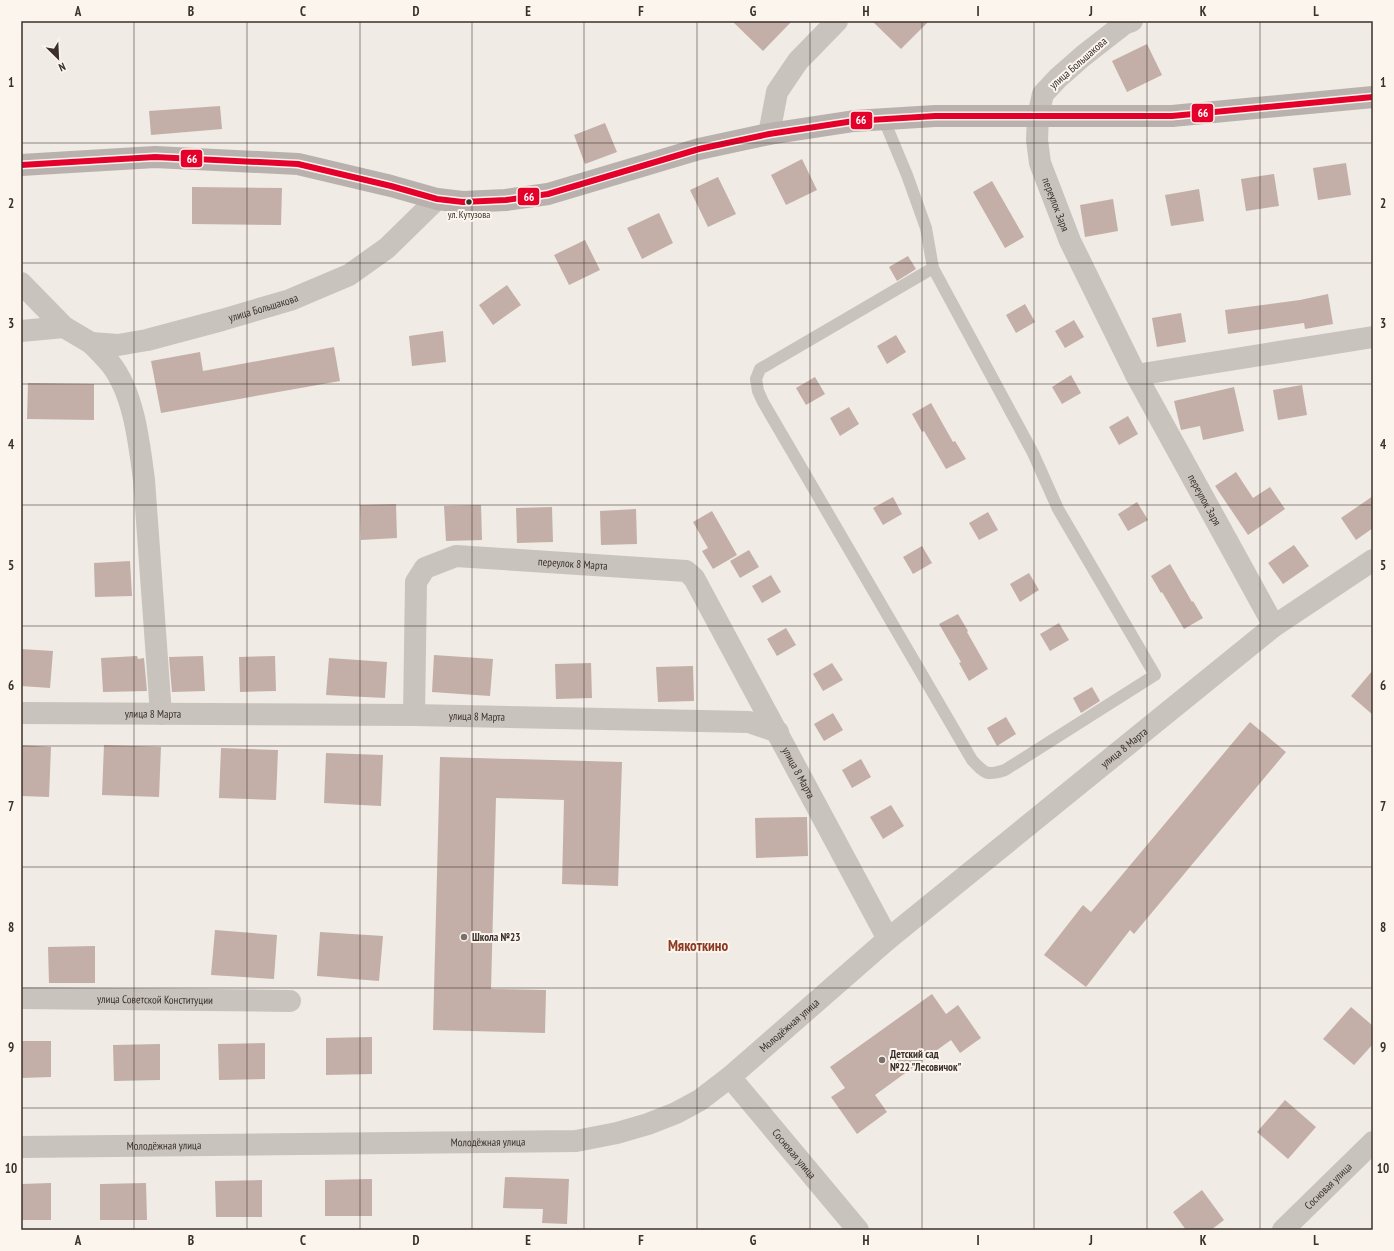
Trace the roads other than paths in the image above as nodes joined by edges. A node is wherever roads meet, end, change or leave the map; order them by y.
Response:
1 (837, 21) edge
2 (1132, 21) edge
3 (1373, 97) edge
4 (1038, 116) junction
5 (884, 120) junction
6 (770, 134) junction
7 (21, 165) edge
8 (437, 199) junction
9 (933, 268) junction
10 (21, 283) edge
11 (64, 327) junction
12 (21, 331) edge
13 (1373, 337) edge
14 (91, 342) junction
15 (1136, 375) junction
16 (1373, 560) edge
17 (1274, 626) junction
18 (21, 713) edge
19 (161, 714) junction
20 (414, 715) junction
21 (778, 732) junction
22 (888, 939) junction
23 (21, 998) edge
24 (290, 1002) dead end
25 (730, 1077) junction
26 (1373, 1142) edge
27 (21, 1147) edge
28 (858, 1230) edge
29 (1282, 1230) edge

1 - 6 street
2 - 4 street, улица Большакова
3 - 4 main road
4 - 5 main road
4 - 15 street, переулок Заря
5 - 6 main road
5 - 9 lane
6 - 8 main road
7 - 8 main road
8 - 14 street, улица Большакова
9 - 9 lane
10 - 11 street, улица Большакова
11 - 12 street
11 - 14 street, улица Большакова
13 - 15 street
14 - 19 street
15 - 17 street, переулок Заря
16 - 17 street, улица 8 Марта
17 - 22 street, улица 8 Марта
18 - 19 street, улица 8 Марта
19 - 20 street, улица 8 Марта
20 - 21 street, улица 8 Марта
20 - 21 street, переулок 8 Марта
21 - 22 street, улица 8 Марта
22 - 25 street, Молодёжная улица
23 - 24 street, улица Советской Конституции
25 - 27 street, Молодёжная улица
25 - 28 street, Сосновая улица
26 - 29 street, Сосновая улица

